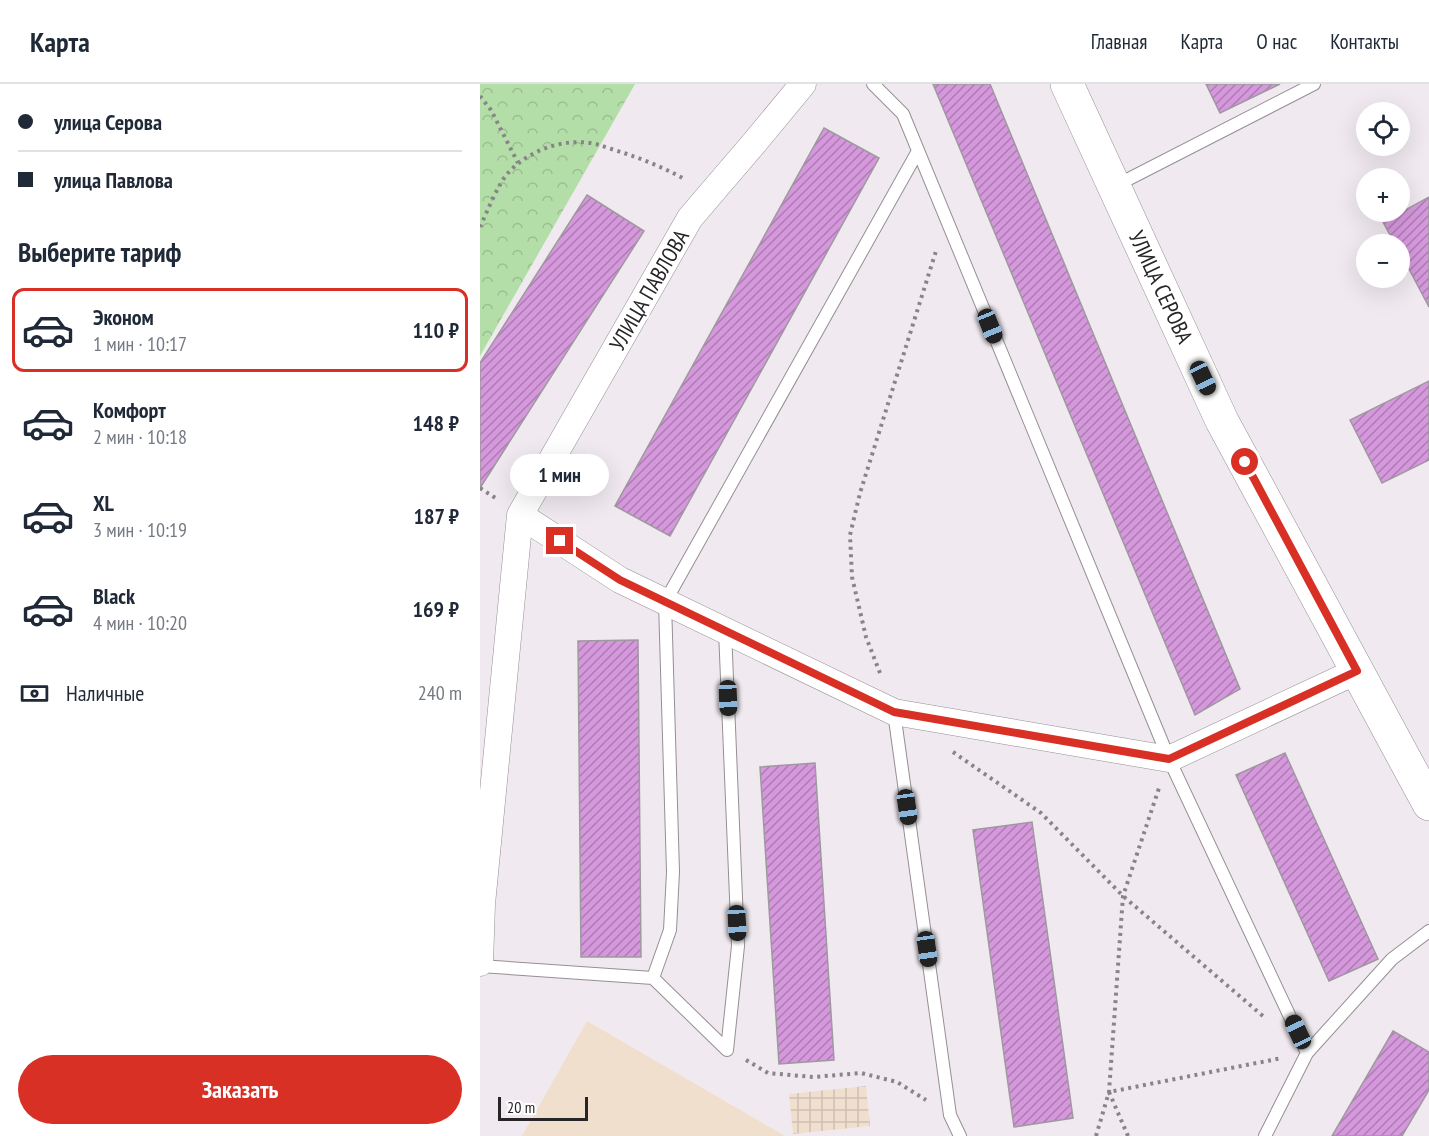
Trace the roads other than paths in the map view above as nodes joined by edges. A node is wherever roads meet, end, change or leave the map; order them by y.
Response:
1 (803, 84) edge
2 (873, 84) edge
3 (1067, 84) edge
4 (1314, 84) edge
5 (918, 151) junction
6 (1114, 186) junction
7 (520, 515) junction
8 (665, 602) junction
9 (725, 630) junction
10 (1357, 671) junction
11 (894, 712) junction
12 (1169, 759) junction
13 (1429, 804) edge
14 (481, 904) edge
15 (1429, 931) edge
16 (480, 964) edge
17 (652, 978) junction
18 (1307, 1053) junction
19 (960, 1136) edge
20 (1265, 1136) edge

1 - 7 street, УЛИЦА ПАВЛОВА
2 - 5 lane
3 - 6 main road, УЛИЦА СЕРОВА
4 - 6 lane
5 - 8 lane
5 - 12 lane
6 - 10 main road, УЛИЦА СЕРОВА
7 - 8 street
7 - 14 street, УЛИЦА ПАВЛОВА
8 - 9 street
8 - 17 lane
9 - 11 street
9 - 17 lane
10 - 12 street
10 - 13 main road, УЛИЦА СЕРОВА
11 - 12 street
11 - 19 lane
12 - 18 lane
14 - 16 street, УЛИЦА ПАВЛОВА
15 - 18 lane
16 - 17 lane
18 - 20 lane

